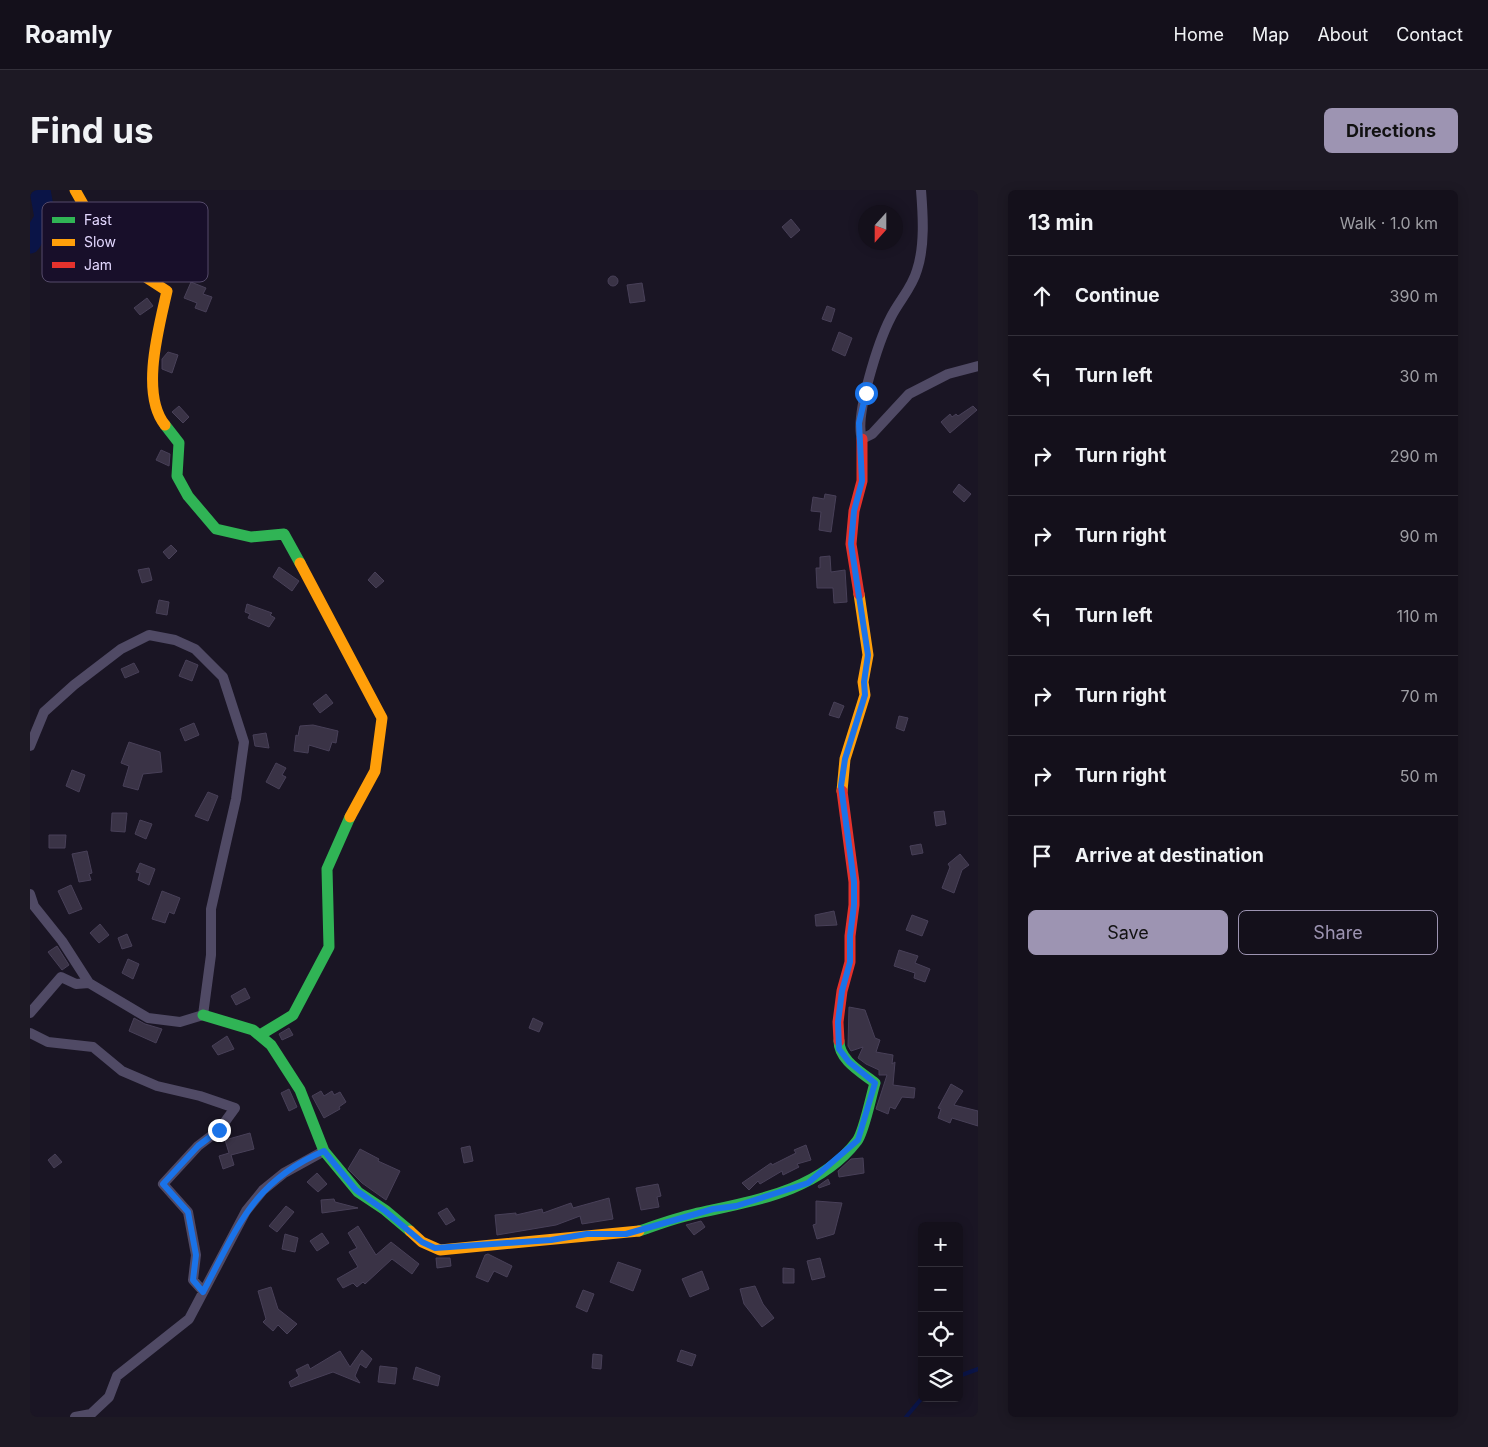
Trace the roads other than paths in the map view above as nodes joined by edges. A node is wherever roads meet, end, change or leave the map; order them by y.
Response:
1 (75, 190) edge
2 (921, 190) edge
3 (82, 202) edge
4 (153, 282) edge
5 (978, 366) edge
6 (862, 439) junction
7 (30, 746) edge
8 (30, 894) edge
9 (89, 983) junction
10 (30, 1013) edge
11 (203, 1015) junction
12 (30, 1033) edge
13 (260, 1035) junction
14 (324, 1151) junction
15 (203, 1292) junction
16 (75, 1417) edge

1 - 3 street
2 - 6 street
4 - 13 street
5 - 6 street
6 - 14 street
7 - 11 street
8 - 9 street
9 - 10 street
9 - 11 street
11 - 13 street
12 - 15 street
13 - 14 street
14 - 15 street
15 - 16 street

